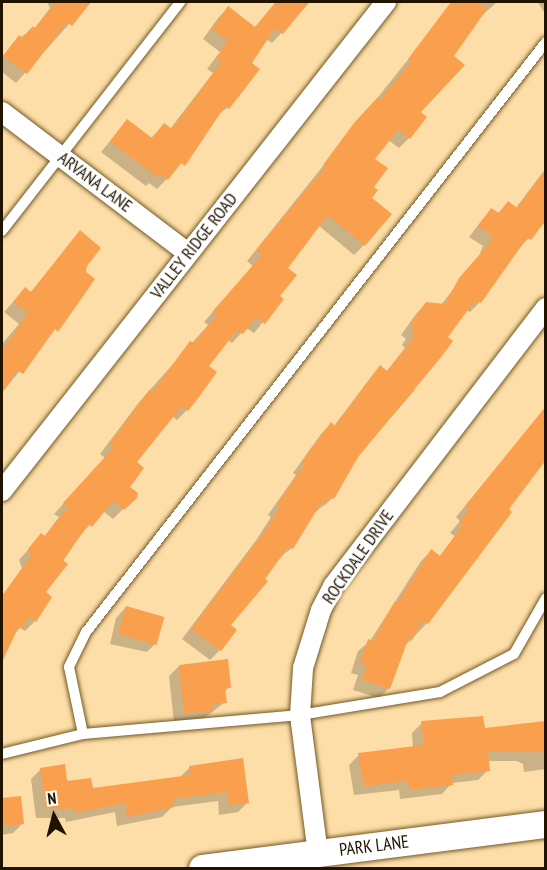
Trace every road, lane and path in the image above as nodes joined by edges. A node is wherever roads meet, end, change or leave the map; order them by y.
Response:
1 (180, 2) edge
2 (386, 2) edge
3 (546, 42) edge
4 (2, 112) edge
5 (59, 155) junction
6 (2, 231) edge
7 (188, 253) junction
8 (546, 308) edge
9 (2, 491) edge
10 (546, 598) edge
11 (300, 715) junction
12 (83, 734) junction
13 (2, 754) edge
14 (546, 824) edge
15 (318, 854) junction
16 (202, 868) edge

1 - 5 lane
2 - 7 street, VALLEY RIDGE ROAD
3 - 12 lane
4 - 5 street, ARVANA LANE
5 - 6 lane
5 - 7 street, ARVANA LANE
7 - 9 street, VALLEY RIDGE ROAD
8 - 11 street, ROCKDALE DRIVE
10 - 11 lane
11 - 12 lane
11 - 15 street, ROCKDALE DRIVE
12 - 13 lane
14 - 15 street, PARK LANE
15 - 16 street, PARK LANE

